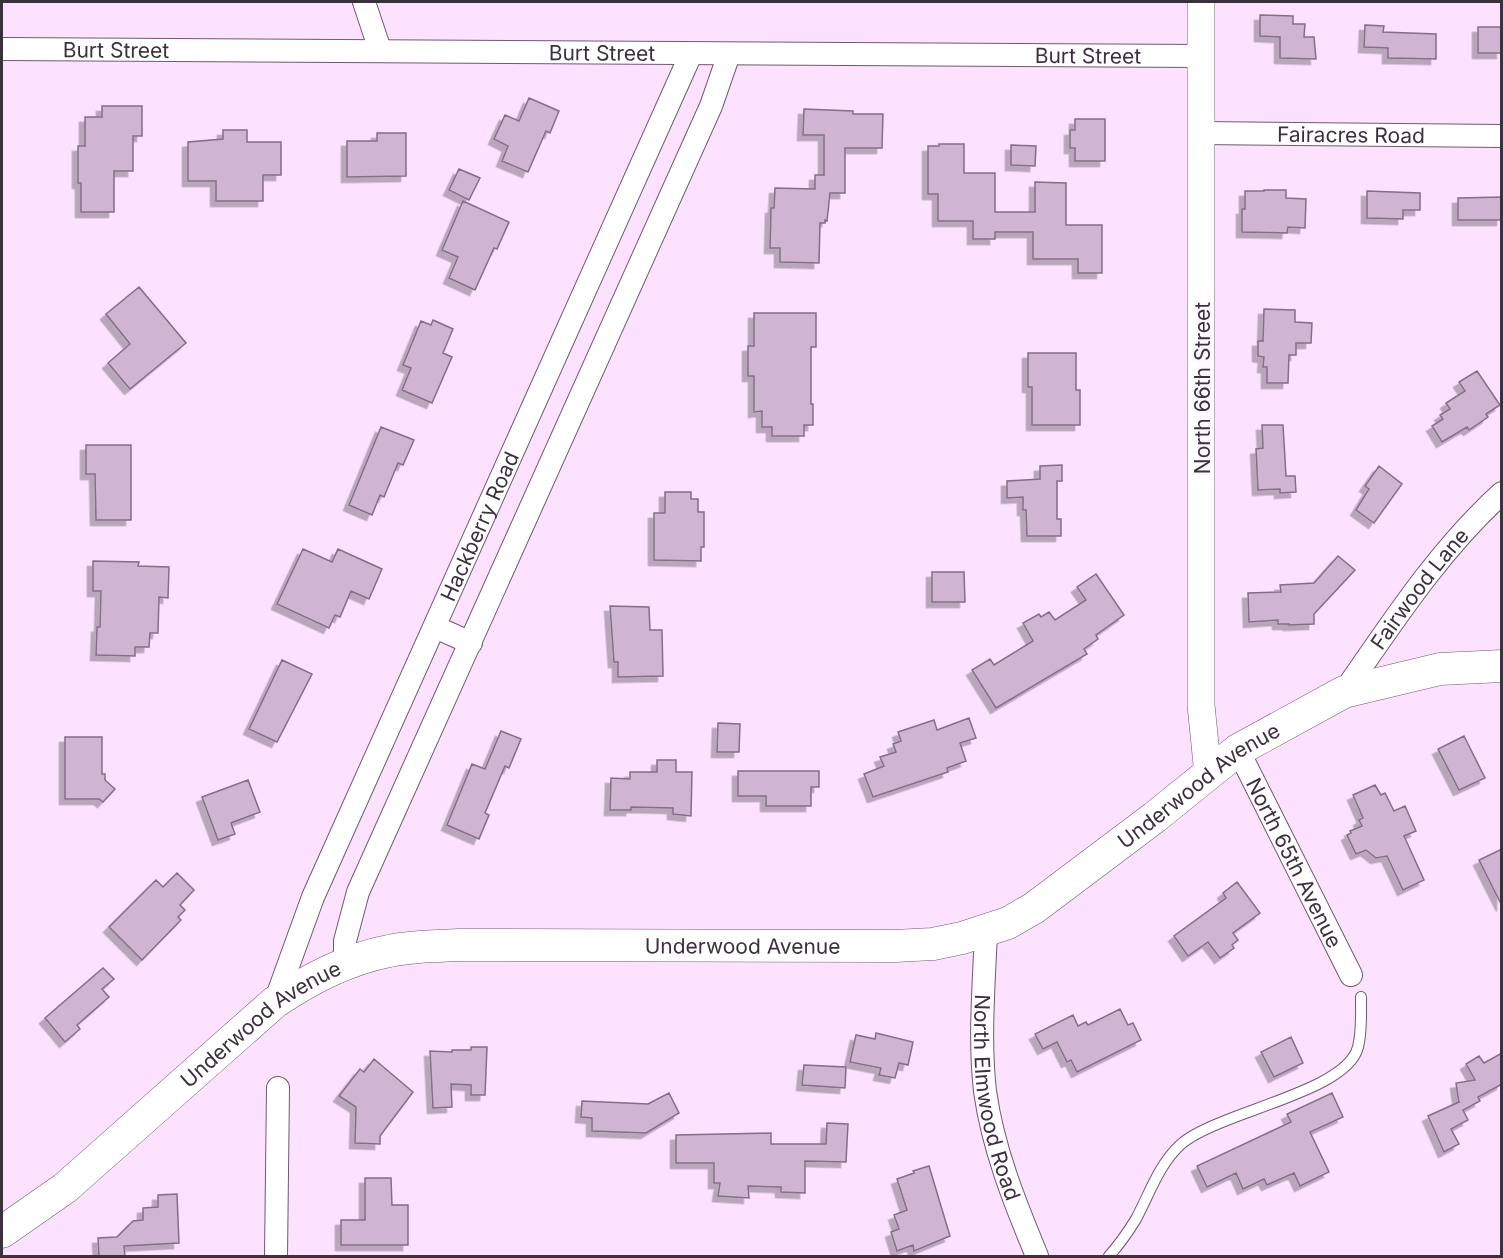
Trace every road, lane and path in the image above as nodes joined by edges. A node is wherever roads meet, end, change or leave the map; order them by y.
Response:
1 (364, 2) edge
2 (1201, 2) edge
3 (2, 49) edge
4 (380, 50) junction
5 (691, 54) junction
6 (729, 54) junction
7 (1201, 56) junction
8 (1201, 133) junction
9 (1502, 136) edge
10 (562, 343) junction
11 (598, 359) junction
12 (1502, 493) edge
13 (435, 627) junction
14 (471, 643) junction
15 (1500, 670) edge
16 (1344, 692) junction
17 (1238, 750) junction
18 (1208, 774) junction
19 (986, 931) junction
20 (345, 963) junction
21 (1350, 975) dead end
22 (1361, 997) dead end
23 (275, 1002) junction
24 (278, 1088) dead end
25 (2, 1232) edge
26 (276, 1257) edge
27 (1037, 1257) edge
28 (1108, 1257) edge

1 - 4 street
2 - 7 street, North 66th Street
3 - 4 street, Burt Street
4 - 5 street, Burt Street
5 - 6 street, Burt Street
5 - 10 street, Hackberry Road
6 - 7 street, Burt Street
6 - 11 street, Hackberry Road
7 - 8 street, North 66th Street
8 - 9 street, Fairacres Road
8 - 18 street, North 66th Street
10 - 11 street
10 - 13 street, Hackberry Road
11 - 14 street, Hackberry Road
12 - 16 street, Fairwood Lane
13 - 14 street
13 - 23 street, Hackberry Road
14 - 20 street, Hackberry Road
15 - 16 main road, Underwood Avenue
16 - 17 main road, Underwood Avenue
17 - 18 main road, Underwood Avenue
17 - 21 street, North 65th Avenue
18 - 19 main road, Underwood Avenue
19 - 20 main road, Underwood Avenue
19 - 27 street, North Elmwood Road
20 - 23 main road, Underwood Avenue
22 - 28 lane
23 - 25 main road, Underwood Avenue
24 - 26 street

